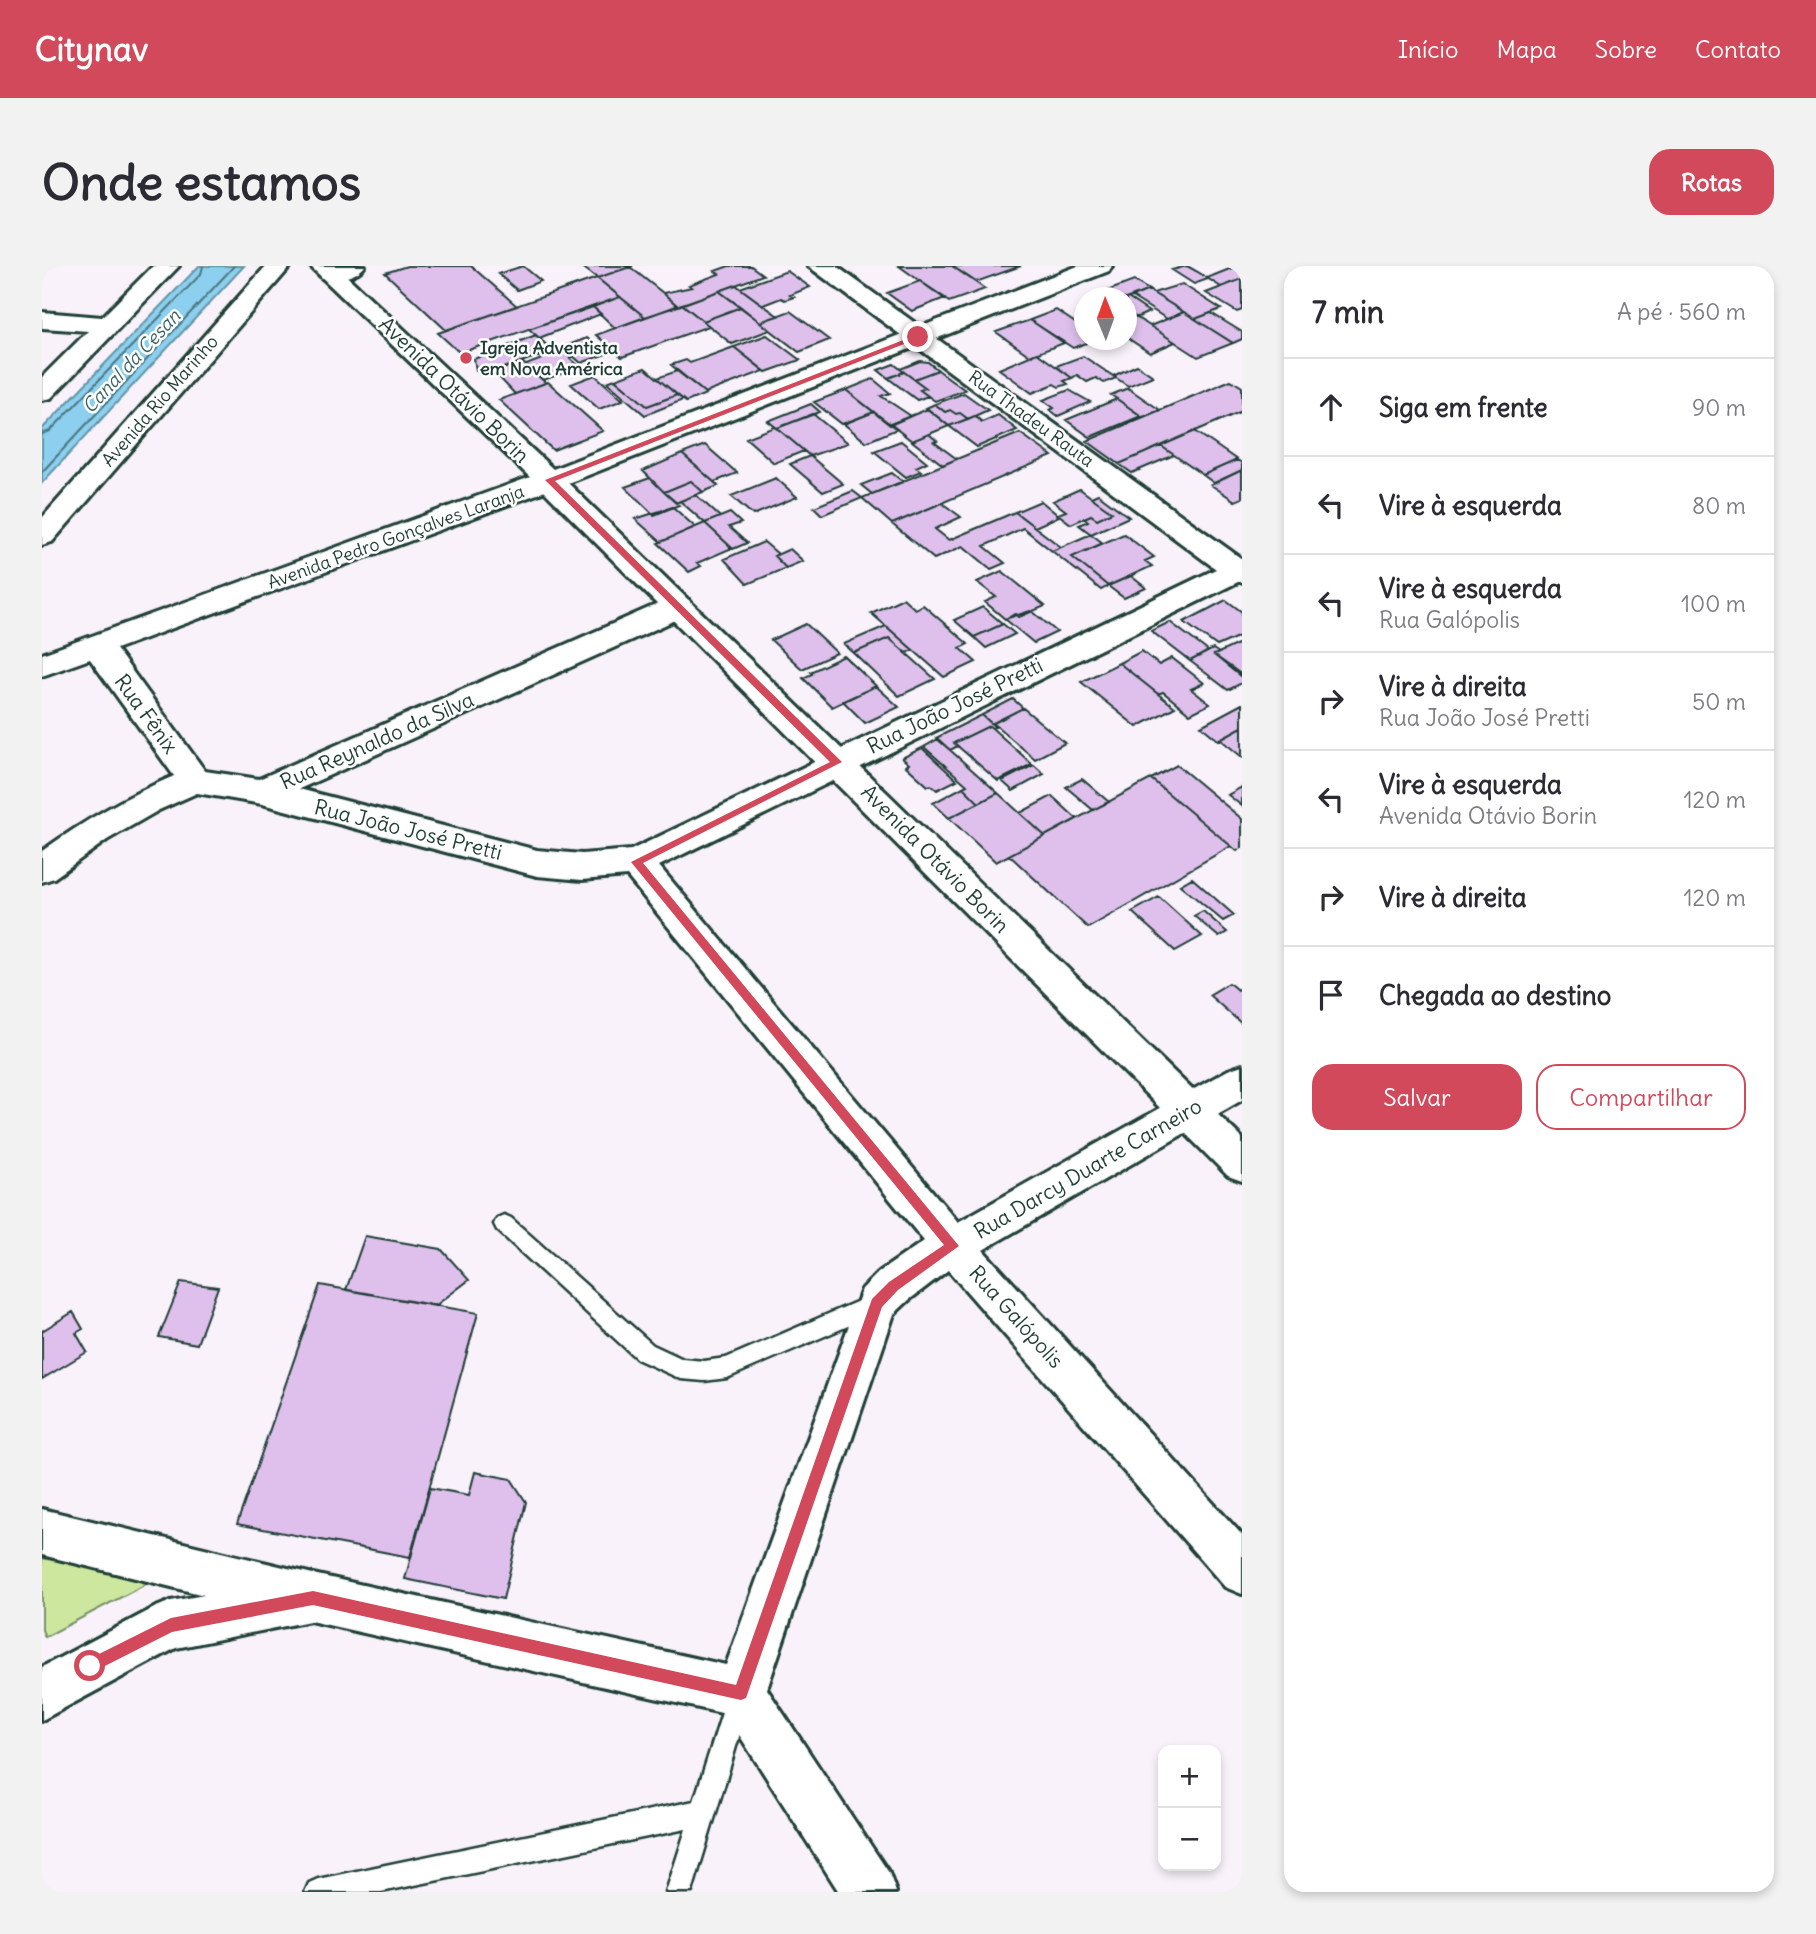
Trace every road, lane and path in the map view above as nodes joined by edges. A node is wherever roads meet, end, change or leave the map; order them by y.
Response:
1 (167, 266) edge
2 (279, 266) edge
3 (820, 266) edge
4 (1101, 266) edge
5 (336, 268) edge
6 (42, 320) edge
7 (109, 325) junction
8 (918, 337) junction
9 (42, 393) edge
10 (549, 480) junction
11 (42, 536) edge
12 (1241, 570) edge
13 (678, 607) junction
14 (97, 646) junction
15 (42, 666) edge
16 (837, 762) junction
17 (195, 781) junction
18 (262, 792) junction
19 (636, 862) junction
20 (42, 869) edge
21 (1242, 1081) edge
22 (1189, 1112) junction
23 (1242, 1164) edge
24 (504, 1224) dead end
25 (953, 1246) junction
26 (877, 1303) junction
27 (42, 1532) edge
28 (1242, 1570) edge
29 (313, 1598) junction
30 (741, 1693) junction
31 (42, 1695) edge
32 (704, 1812) junction
33 (318, 1892) edge
34 (678, 1892) edge
35 (870, 1892) edge

1 - 7 street
2 - 11 street, Avenida Rio Marinho
3 - 8 street, Rua Thadeu Rauta
4 - 8 street, Avenida Pedro Gonçalves Laranja
5 - 10 street, Avenida Otávio Borin
6 - 7 street
7 - 9 street
8 - 10 street, Avenida Pedro Gonçalves Laranja
8 - 12 street, Rua Thadeu Rauta
10 - 13 street, Avenida Otávio Borin
10 - 14 street, Avenida Pedro Gonçalves Laranja
12 - 16 street, Rua João José Pretti
13 - 16 street, Avenida Otávio Borin
13 - 18 street, Rua Reynaldo da Silva
14 - 15 street, Avenida Pedro Gonçalves Laranja
14 - 17 street, Rua Fênix
16 - 19 street, Rua João José Pretti
16 - 22 street, Avenida Otávio Borin
17 - 18 street, Rua Reynaldo da Silva
17 - 20 street
18 - 19 street, Rua João José Pretti
19 - 25 street, Rua Galópolis
21 - 22 street, Rua Darcy Duarte Carneiro
22 - 23 street, Avenida Otávio Borin
22 - 25 street, Rua Darcy Duarte Carneiro
24 - 26 lane
25 - 26 street, Rua Darcy Duarte Carneiro
25 - 28 street, Rua Galópolis
26 - 30 street, Rua Darcy Duarte Carneiro
27 - 29 street
29 - 30 street
29 - 31 street
30 - 32 lane
30 - 35 street
32 - 33 lane
32 - 34 lane

